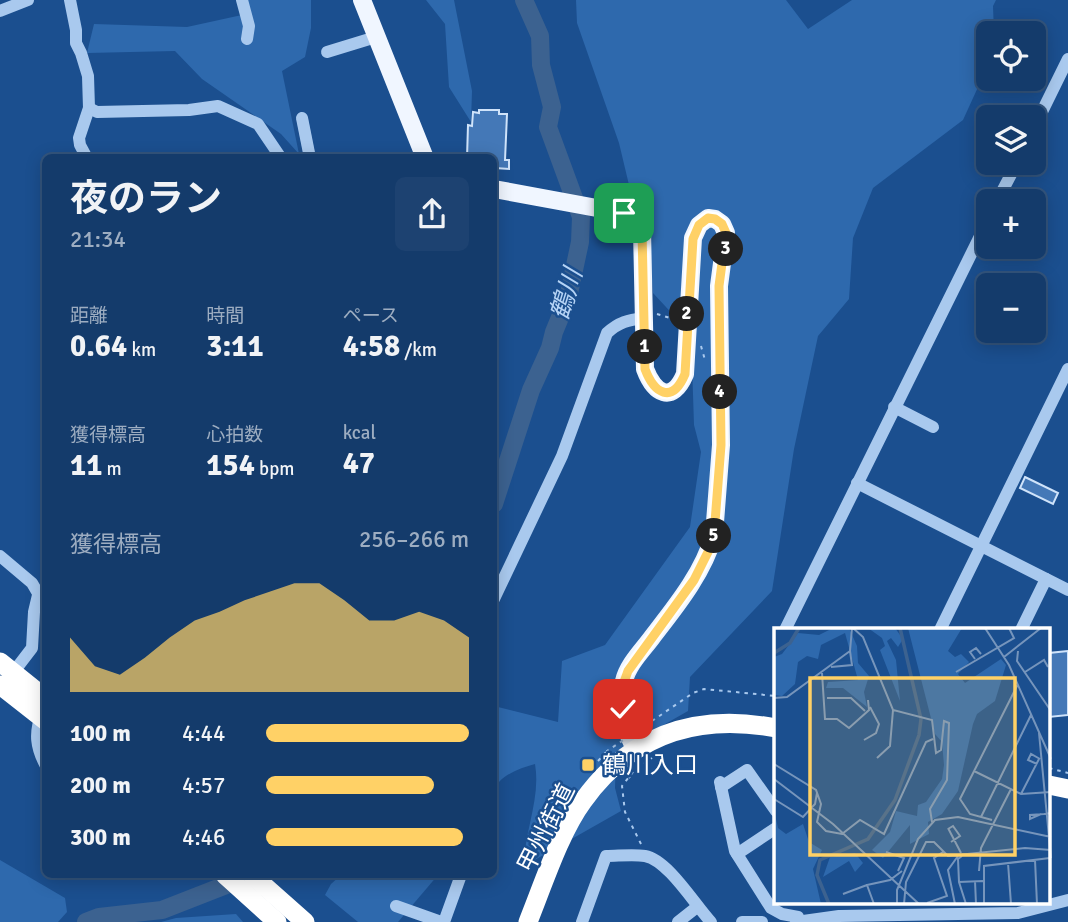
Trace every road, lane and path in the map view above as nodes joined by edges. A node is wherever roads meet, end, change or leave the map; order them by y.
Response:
1 (28, 0) edge
2 (71, 0) edge
3 (242, 0) edge
4 (362, 0) edge
5 (0, 10) edge
6 (376, 37) junction
7 (247, 39) dead end
8 (327, 52) dead end
9 (1068, 58) edge
10 (1045, 105) edge
11 (89, 108) junction
12 (302, 118) dead end
13 (84, 154) edge
14 (278, 154) edge
15 (312, 154) edge
16 (423, 154) edge
17 (497, 189) edge
18 (976, 244) edge
19 (676, 312) dead end
20 (644, 314) junction
21 (1068, 369) edge
22 (894, 407) junction
23 (933, 427) dead end
24 (857, 483) junction
25 (981, 545) junction
26 (0, 556) edge
27 (1046, 579) junction
28 (1068, 590) edge
29 (39, 592) junction
30 (497, 593) edge
31 (42, 598) edge
32 (786, 628) edge
33 (941, 628) edge
34 (1022, 628) edge
35 (0, 662) edge
36 (0, 687) edge
37 (774, 696) edge
38 (42, 698) edge
39 (42, 712) edge
40 (42, 718) edge
41 (774, 728) edge
42 (635, 749) junction
43 (607, 751) junction
44 (655, 755) dead end
45 (42, 760) edge
46 (592, 767) dead end
47 (1050, 768) edge
48 (1068, 773) edge
49 (629, 778) junction
50 (1050, 785) edge
51 (1068, 789) edge
52 (774, 808) edge
53 (774, 829) edge
54 (737, 854) junction
55 (648, 856) junction
56 (228, 878) edge
57 (255, 878) edge
58 (460, 878) edge
59 (1068, 900) edge
60 (396, 906) dead end
61 (697, 907) junction
62 (894, 913) edge
63 (1019, 918) edge
64 (277, 922) edge
65 (305, 922) edge
66 (443, 922) edge
67 (528, 922) edge
68 (582, 922) edge
69 (678, 922) edge
70 (711, 922) edge
71 (741, 922) edge
72 (762, 922) edge
73 (797, 922) edge

1 - 5 street
2 - 11 street
3 - 7 street
4 - 6 main road
6 - 8 street
6 - 16 main road
9 - 10 street
11 - 13 street
11 - 14 street
12 - 15 street
17 - 20 main road
18 - 22 street
19 - 20 path
20 - 30 street
20 - 42 main road
21 - 25 street
22 - 23 street
22 - 24 street
24 - 25 street
24 - 32 street
25 - 27 street
25 - 33 street
26 - 29 street
27 - 28 street
27 - 34 street
29 - 31 street
29 - 36 street
35 - 38 highway, bridge
36 - 40 highway, bridge
37 - 43 path, bridge
39 - 45 street
41 - 42 highway, 甲州街道
42 - 67 highway, 甲州街道
43 - 46 path
43 - 49 path, bridge
44 - 49 path
47 - 48 path
49 - 55 path
50 - 51 highway
52 - 54 street
53 - 54 street
54 - 73 street
55 - 61 street
55 - 68 street
56 - 64 highway
57 - 65 highway
58 - 66 street
59 - 63 street
60 - 66 street
61 - 69 street
61 - 70 street
62 - 63 street
62 - 73 street
71 - 72 street

